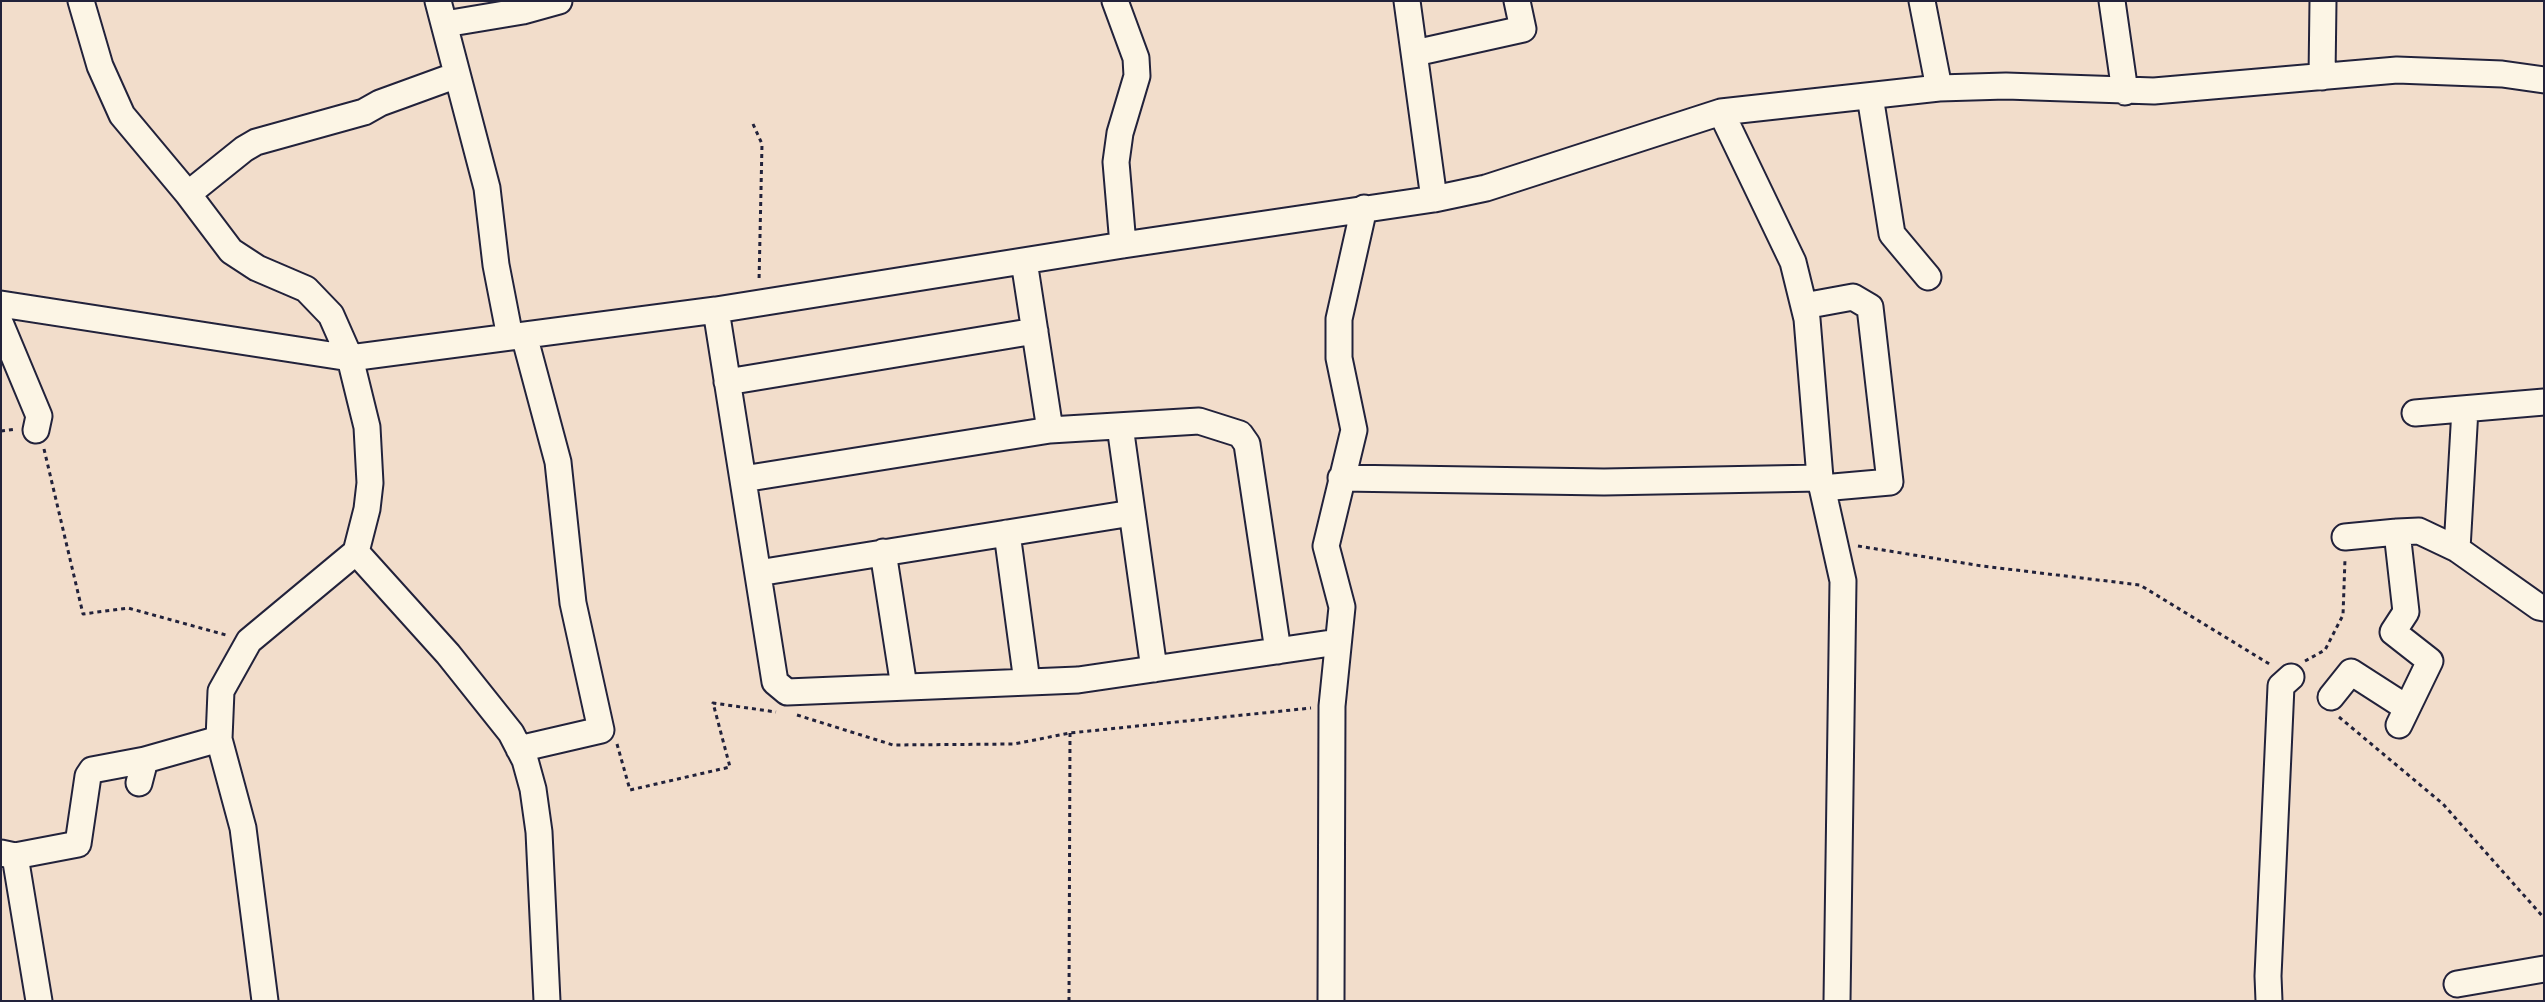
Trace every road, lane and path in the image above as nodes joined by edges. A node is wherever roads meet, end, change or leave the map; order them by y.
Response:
1 (81, 1) edge
2 (559, 1) edge
3 (1115, 1) edge
4 (1407, 1) edge
5 (1517, 1) edge
6 (1922, 1) edge
7 (2112, 1) edge
8 (2323, 1) edge
9 (441, 13) edge
10 (1415, 53) junction
11 (458, 75) junction
12 (2322, 76) junction
13 (2544, 80) edge
14 (1939, 88) junction
15 (2126, 92) junction
16 (1870, 96) junction
17 (1721, 112) junction
18 (753, 124) dead end
19 (188, 194) junction
20 (1434, 199) junction
21 (1364, 208) junction
22 (1123, 245) junction
23 (1024, 261) junction
24 (1928, 277) dead end
25 (758, 303) junction
26 (1, 304) edge
27 (1804, 306) junction
28 (716, 310) junction
29 (1, 325) edge
30 (1035, 331) junction
31 (517, 336) junction
32 (350, 358) junction
33 (727, 382) junction
34 (2544, 402) edge
35 (2465, 409) junction
36 (2415, 413) dead end
37 (1120, 426) junction
38 (36, 430) junction
39 (1050, 430) junction
40 (1, 431) edge
41 (1341, 478) junction
42 (742, 479) junction
43 (1821, 483) junction
44 (1132, 513) junction
45 (2397, 532) junction
46 (1007, 533) junction
47 (2346, 537) joint
48 (1832, 542) junction
49 (2457, 549) junction
50 (356, 552) junction
51 (882, 552) junction
52 (758, 573) junction
53 (2544, 608) edge
54 (249, 641) junction
55 (1338, 642) junction
56 (1278, 651) junction
57 (1154, 669) junction
58 (2291, 677) junction
59 (1027, 682) junction
60 (904, 687) junction
61 (1332, 706) junction
62 (2334, 706) joint
63 (778, 712) dead end
64 (788, 714) dead end
65 (601, 730) junction
66 (1070, 733) junction
67 (219, 739) junction
68 (520, 749) junction
69 (8, 855) edge
70 (2544, 918) edge
71 (2544, 969) edge
72 (2457, 984) dead end
73 (40, 1001) edge
74 (265, 1001) edge
75 (547, 1001) edge
76 (1069, 1001) edge
77 (1331, 1001) edge
78 (1837, 1001) edge
79 (2269, 1001) edge

1 - 19 street
2 - 9 street
3 - 22 street
4 - 10 street
5 - 10 street
6 - 14 street
7 - 15 street
8 - 12 street
9 - 11 street
10 - 20 street
11 - 19 street
11 - 31 street
12 - 13 street
12 - 15 street
14 - 15 street
14 - 16 street
16 - 17 street
16 - 24 street
17 - 20 street
17 - 27 street
18 - 25 path
19 - 32 street
20 - 21 street
21 - 22 street
21 - 41 street
22 - 23 street
23 - 25 street
23 - 30 street
25 - 28 street
26 - 32 street
27 - 43 street
27 - 43 street
28 - 31 street
28 - 33 street
29 - 38 street
30 - 33 street
30 - 39 street
31 - 32 street
31 - 65 street
32 - 50 street
33 - 42 street
34 - 35 street
35 - 36 street
35 - 49 street
37 - 39 street
37 - 44 street
37 - 56 street
38 - 40 path
38 - 54 path
39 - 42 street
41 - 43 street
41 - 55 street
42 - 52 street
43 - 48 street
44 - 46 street
44 - 57 street
45 - 47 street
45 - 49 street
45 - 62 street
46 - 51 street
46 - 59 street
47 - 58 path
48 - 58 path
48 - 78 street
49 - 53 street
50 - 54 street
50 - 68 street
51 - 52 street
51 - 60 street
52 - 60 street
54 - 67 street
55 - 56 street
55 - 61 street
56 - 57 street
57 - 59 street
58 - 79 street
59 - 60 street
61 - 66 path
61 - 77 street
62 - 70 path
63 - 65 path
64 - 66 path
65 - 68 street
66 - 76 path
67 - 69 street
67 - 74 street
68 - 75 street
69 - 73 street
71 - 72 street

